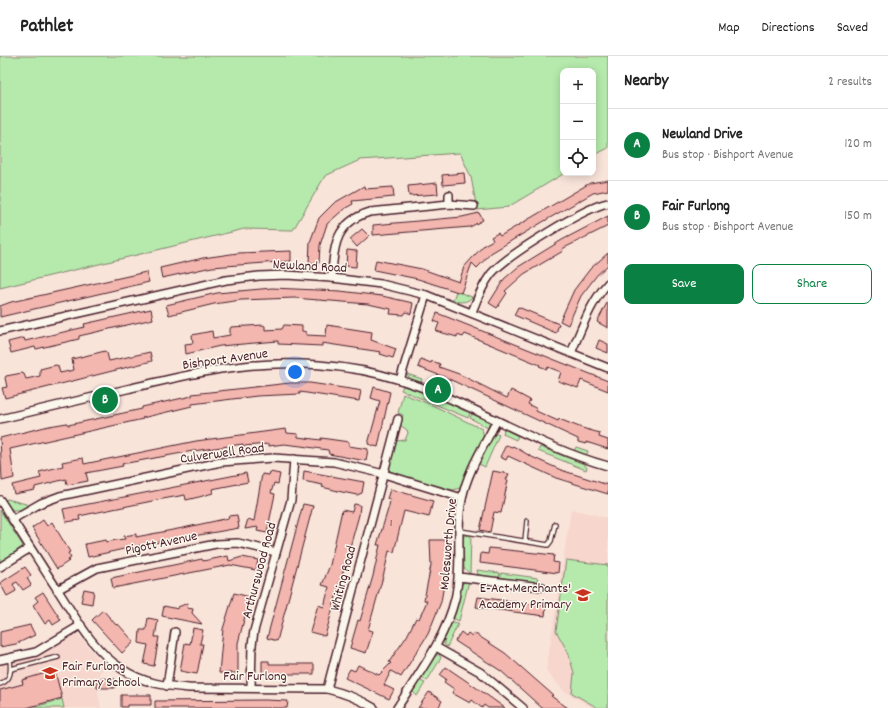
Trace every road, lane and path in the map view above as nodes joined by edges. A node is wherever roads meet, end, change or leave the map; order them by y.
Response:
1 (449, 195) dead end
2 (608, 203) edge
3 (450, 204) junction
4 (474, 206) dead end
5 (332, 278) junction
6 (608, 283) edge
7 (426, 295) junction
8 (472, 312) junction
9 (0, 331) edge
10 (571, 353) junction
11 (608, 368) edge
12 (400, 380) junction
13 (0, 419) edge
14 (398, 419) dead end
15 (496, 422) junction
16 (294, 459) junction
17 (608, 466) edge
18 (384, 474) junction
19 (462, 498) junction
20 (0, 500) edge
21 (12, 520) junction
22 (527, 521) dead end
23 (554, 524) dead end
24 (460, 531) junction
25 (525, 541) junction
26 (30, 548) junction
27 (276, 552) junction
28 (0, 567) edge
29 (459, 577) junction
30 (542, 587) dead end
31 (57, 590) junction
32 (80, 625) junction
33 (175, 632) dead end
34 (436, 647) junction
35 (58, 657) dead end
36 (10, 659) junction
37 (0, 660) edge
38 (11, 670) junction
39 (0, 684) edge
40 (166, 686) junction
41 (252, 688) junction
42 (326, 689) junction
43 (514, 705) edge
44 (374, 708) edge
45 (397, 708) edge
46 (523, 708) edge

1 - 3 street
2 - 8 street
3 - 4 street
3 - 5 street
5 - 7 street, Newland Road
5 - 9 street, Newland Road
6 - 10 street
7 - 8 street, Newland Road
7 - 12 street
8 - 10 street, Newland Road
10 - 11 street, Newland Road
12 - 13 street, Bishport Avenue
12 - 15 street, Bishport Avenue
14 - 18 street, Whiting Road
15 - 17 street, Bishport Avenue
15 - 19 street, Molesworth Drive
16 - 18 street, Culverwell Road
16 - 21 street, Culverwell Road
16 - 27 street, Arthurswood Road
18 - 19 street, Culverwell Road
18 - 42 street, Whiting Road
19 - 24 street, Molesworth Drive
20 - 21 street, Fair Furlong
21 - 26 street, Fair Furlong
22 - 25 lane
23 - 25 lane
24 - 25 lane
24 - 29 street, Molesworth Drive
26 - 28 street
26 - 31 street, Fair Furlong
27 - 31 street, Pigott Avenue
27 - 41 street, Arthurswood Road
29 - 30 street
29 - 34 street, Molesworth Drive
31 - 32 street, Fair Furlong
32 - 36 street
32 - 40 street, Fair Furlong
33 - 40 street
34 - 43 street
34 - 45 street, Molesworth Drive
35 - 38 lane
36 - 37 street
36 - 38 lane
38 - 39 lane
40 - 41 street, Fair Furlong
41 - 42 street, Fair Furlong
42 - 44 street, Fair Furlong
43 - 46 street

